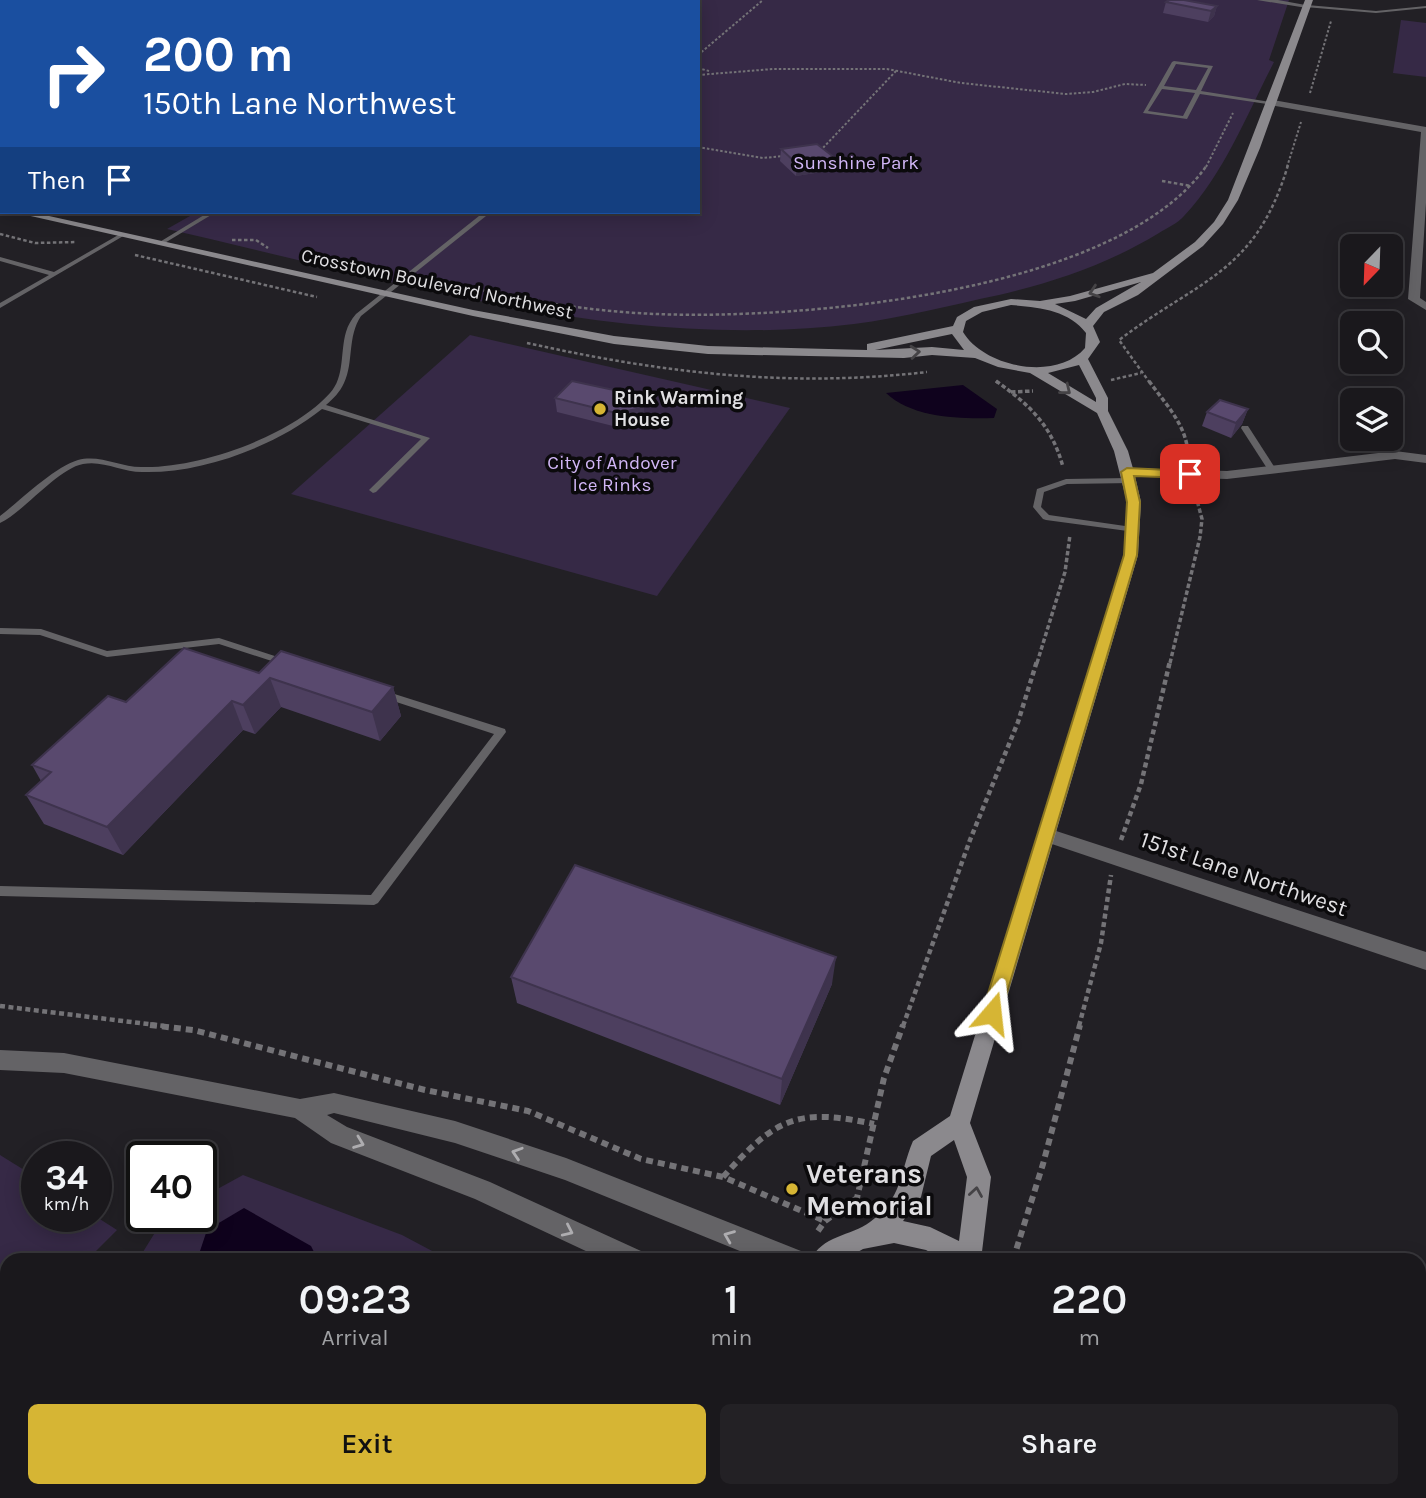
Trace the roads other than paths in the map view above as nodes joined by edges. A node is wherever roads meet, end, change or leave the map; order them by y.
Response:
1 (1261, 0) edge
2 (1308, 3) edge
3 (1426, 7) edge
4 (1161, 87) junction
5 (1198, 92) junction
6 (1273, 103) junction
7 (1426, 131) edge
8 (27, 214) edge
9 (210, 214) edge
10 (485, 214) edge
11 (122, 235) junction
12 (161, 243) junction
13 (0, 259) edge
14 (54, 274) junction
15 (1154, 275) junction
16 (385, 294) junction
17 (1033, 303) junction
18 (0, 306) edge
19 (1426, 306) edge
20 (1087, 326) junction
21 (957, 329) junction
22 (854, 351) junction
23 (975, 354) junction
24 (1082, 359) junction
25 (1031, 370) junction
26 (320, 406) junction
27 (1102, 411) junction
28 (1245, 428) edge
29 (1426, 459) edge
30 (1273, 471) junction
31 (1128, 477) junction
32 (373, 490) dead end
33 (0, 520) edge
34 (1132, 530) junction
35 (0, 631) edge
36 (296, 666) edge
37 (373, 691) edge
38 (1047, 835) junction
39 (0, 891) edge
40 (1426, 961) edge
41 (0, 1060) edge
42 (300, 1109) junction
43 (959, 1123) junction
44 (878, 1231) junction
45 (617, 1253) edge
46 (775, 1253) edge
47 (832, 1253) edge
48 (957, 1253) edge
49 (968, 1253) edge

1 - 2 street
2 - 3 lane
2 - 6 street, Crosstown Boulevard Northwest
4 - 5 lane
4 - 5 lane
4 - 5 lane
5 - 6 lane
6 - 7 street
6 - 15 street, Crosstown Boulevard Northwest
7 - 19 street
8 - 11 street, Crosstown Boulevard Northwest
9 - 12 lane
10 - 16 lane
11 - 12 street, Crosstown Boulevard Northwest
11 - 14 lane
12 - 16 street, Crosstown Boulevard Northwest
13 - 14 lane
14 - 18 lane
15 -> 17 street, Crosstown Boulevard Northwest
15 - 20 street, Crosstown Boulevard Northwest
16 - 22 street, Crosstown Boulevard Northwest
16 - 26 lane
17 - 20 street, Crosstown Boulevard Northwest
17 - 21 street, Crosstown Boulevard Northwest
20 - 24 street
21 - 22 street, Crosstown Boulevard Northwest
21 - 23 street
22 -> 23 street, Crosstown Boulevard Northwest
23 - 25 street, Crosstown Boulevard Northwest
24 - 25 street, Crosstown Boulevard Northwest
24 - 27 street
25 -> 27 street
26 - 32 lane
26 - 33 lane
27 - 31 street
28 - 30 lane
29 - 30 street
30 - 31 street
31 - 34 street
31 - 34 lane
34 - 38 street
35 - 36 lane
37 - 39 lane
38 - 40 street, 151st Lane Northwest
38 - 43 street
41 - 42 street
42 -> 45 street
46 -> 42 street
43 - 44 street
49 -> 43 street
44 - 47 street
44 - 48 street

